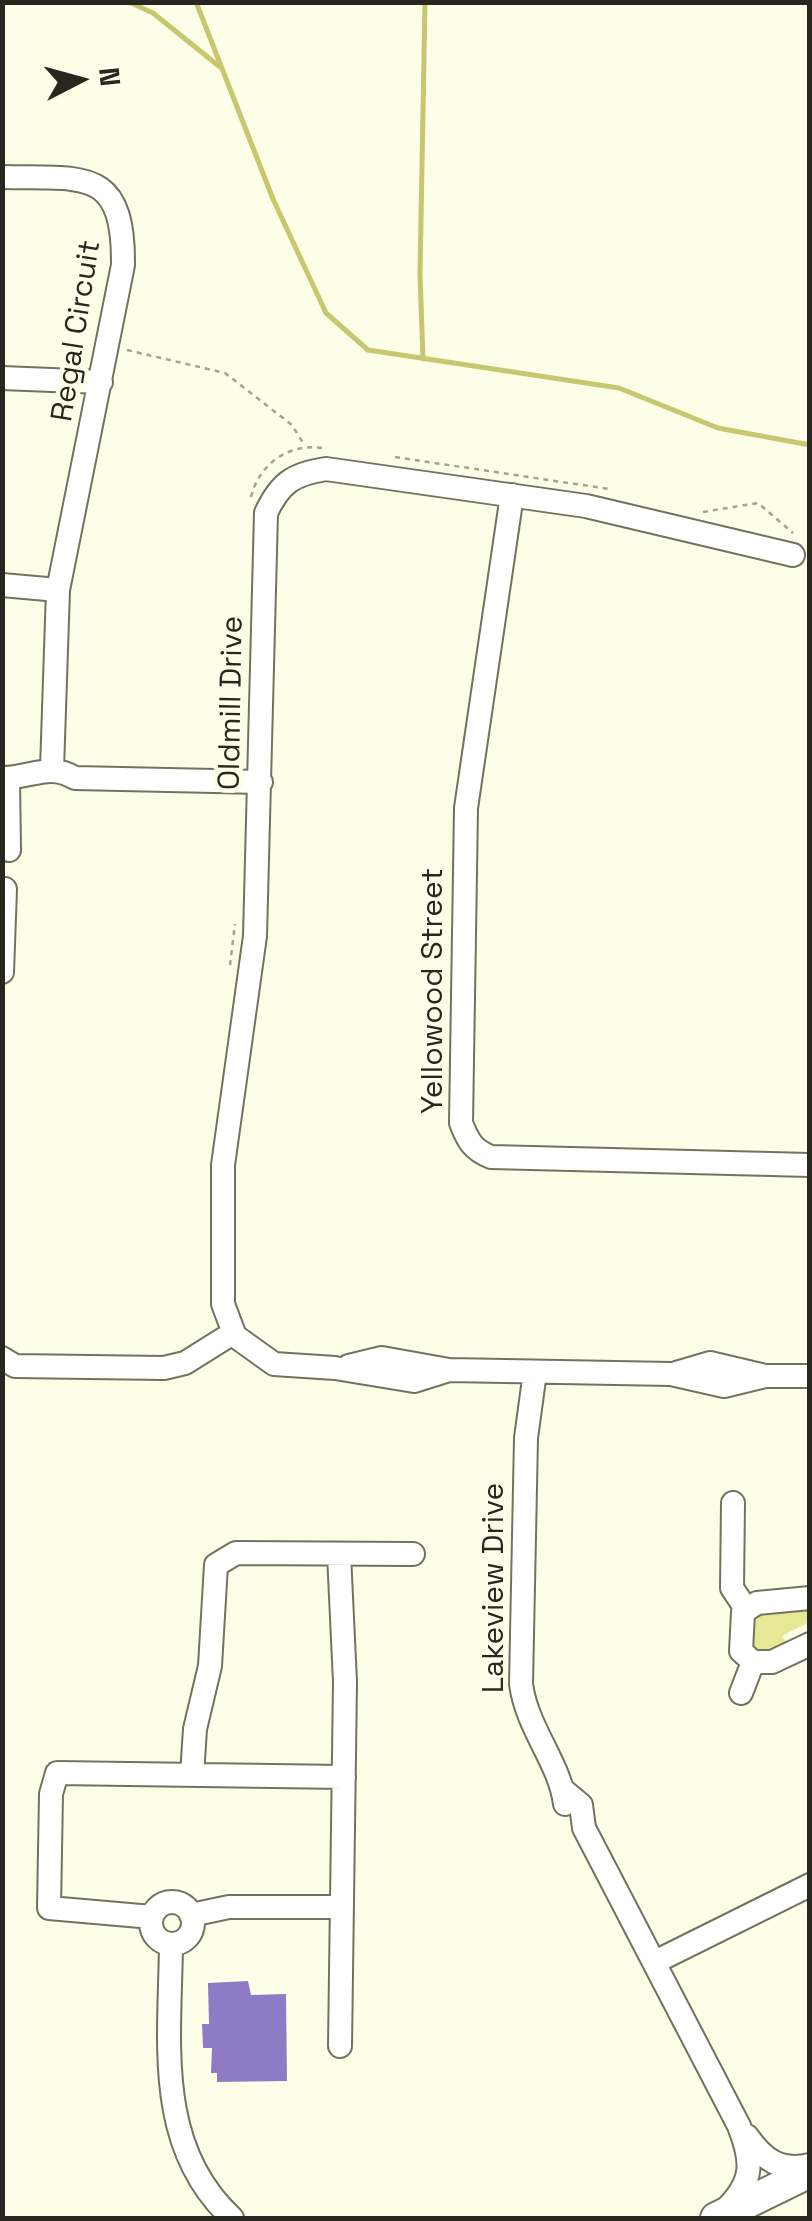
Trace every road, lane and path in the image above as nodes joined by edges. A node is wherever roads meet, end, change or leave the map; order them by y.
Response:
1 (2, 177) edge
2 (108, 346) junction
3 (2, 378) edge
4 (102, 382) junction
5 (304, 444) junction
6 (333, 449) dead end
7 (390, 457) dead end
8 (612, 490) dead end
9 (512, 495) junction
10 (248, 507) dead end
11 (699, 512) dead end
12 (796, 546) joint
13 (2, 586) edge
14 (58, 590) junction
15 (52, 769) junction
16 (5, 778) edge
17 (261, 782) junction
18 (8, 850) dead end
19 (5, 889) edge
20 (238, 914) dead end
21 (2, 972) edge
22 (231, 973) dead end
23 (810, 1165) edge
24 (233, 1332) junction
25 (2, 1358) edge
26 (526, 1372) junction
27 (810, 1376) edge
28 (734, 1502) dead end
29 (339, 1554) junction
30 (412, 1554) dead end
31 (810, 1598) edge
32 (746, 1609) junction
33 (810, 1644) edge
34 (753, 1662) junction
35 (741, 1693) dead end
36 (192, 1775) junction
37 (344, 1777) junction
38 (810, 1885) edge
39 (342, 1908) junction
40 (191, 1914) junction
41 (152, 1917) junction
42 (171, 1944) junction
43 (657, 1961) junction
44 (340, 2046) dead end
45 (739, 2126) junction
46 (810, 2168) edge
47 (232, 2218) edge
48 (716, 2218) edge

1 - 2 street, Regal Circuit
2 - 4 street, Regal Circuit
2 - 5 path
3 - 4 street
4 - 14 street, Regal Circuit
5 - 6 path
5 - 10 path
7 - 8 path
9 - 12 street, Oldmill Drive
9 - 17 street, Oldmill Drive
9 - 23 street, Yellowood Street
11 - 12 path
13 - 14 street
14 - 15 street, Regal Circuit
15 - 16 street
15 - 17 street
16 - 18 street
17 - 24 street, Oldmill Drive
19 - 21 street
20 - 22 path
24 - 25 street
24 - 26 street
26 - 27 street
26 - 43 street, Lakeview Drive
28 - 32 street
29 - 30 street
29 - 36 street
29 - 37 street
31 - 32 street
32 - 34 street
33 - 34 street
34 - 35 street
36 - 37 street
36 - 41 street
37 - 39 street
38 - 43 street
39 - 40 street
39 - 44 street
40 - 41 street
40 - 42 street
41 - 42 street
42 - 47 street
43 - 45 street, Lakeview Drive
45 - 46 street
45 - 48 street
46 - 48 main road

